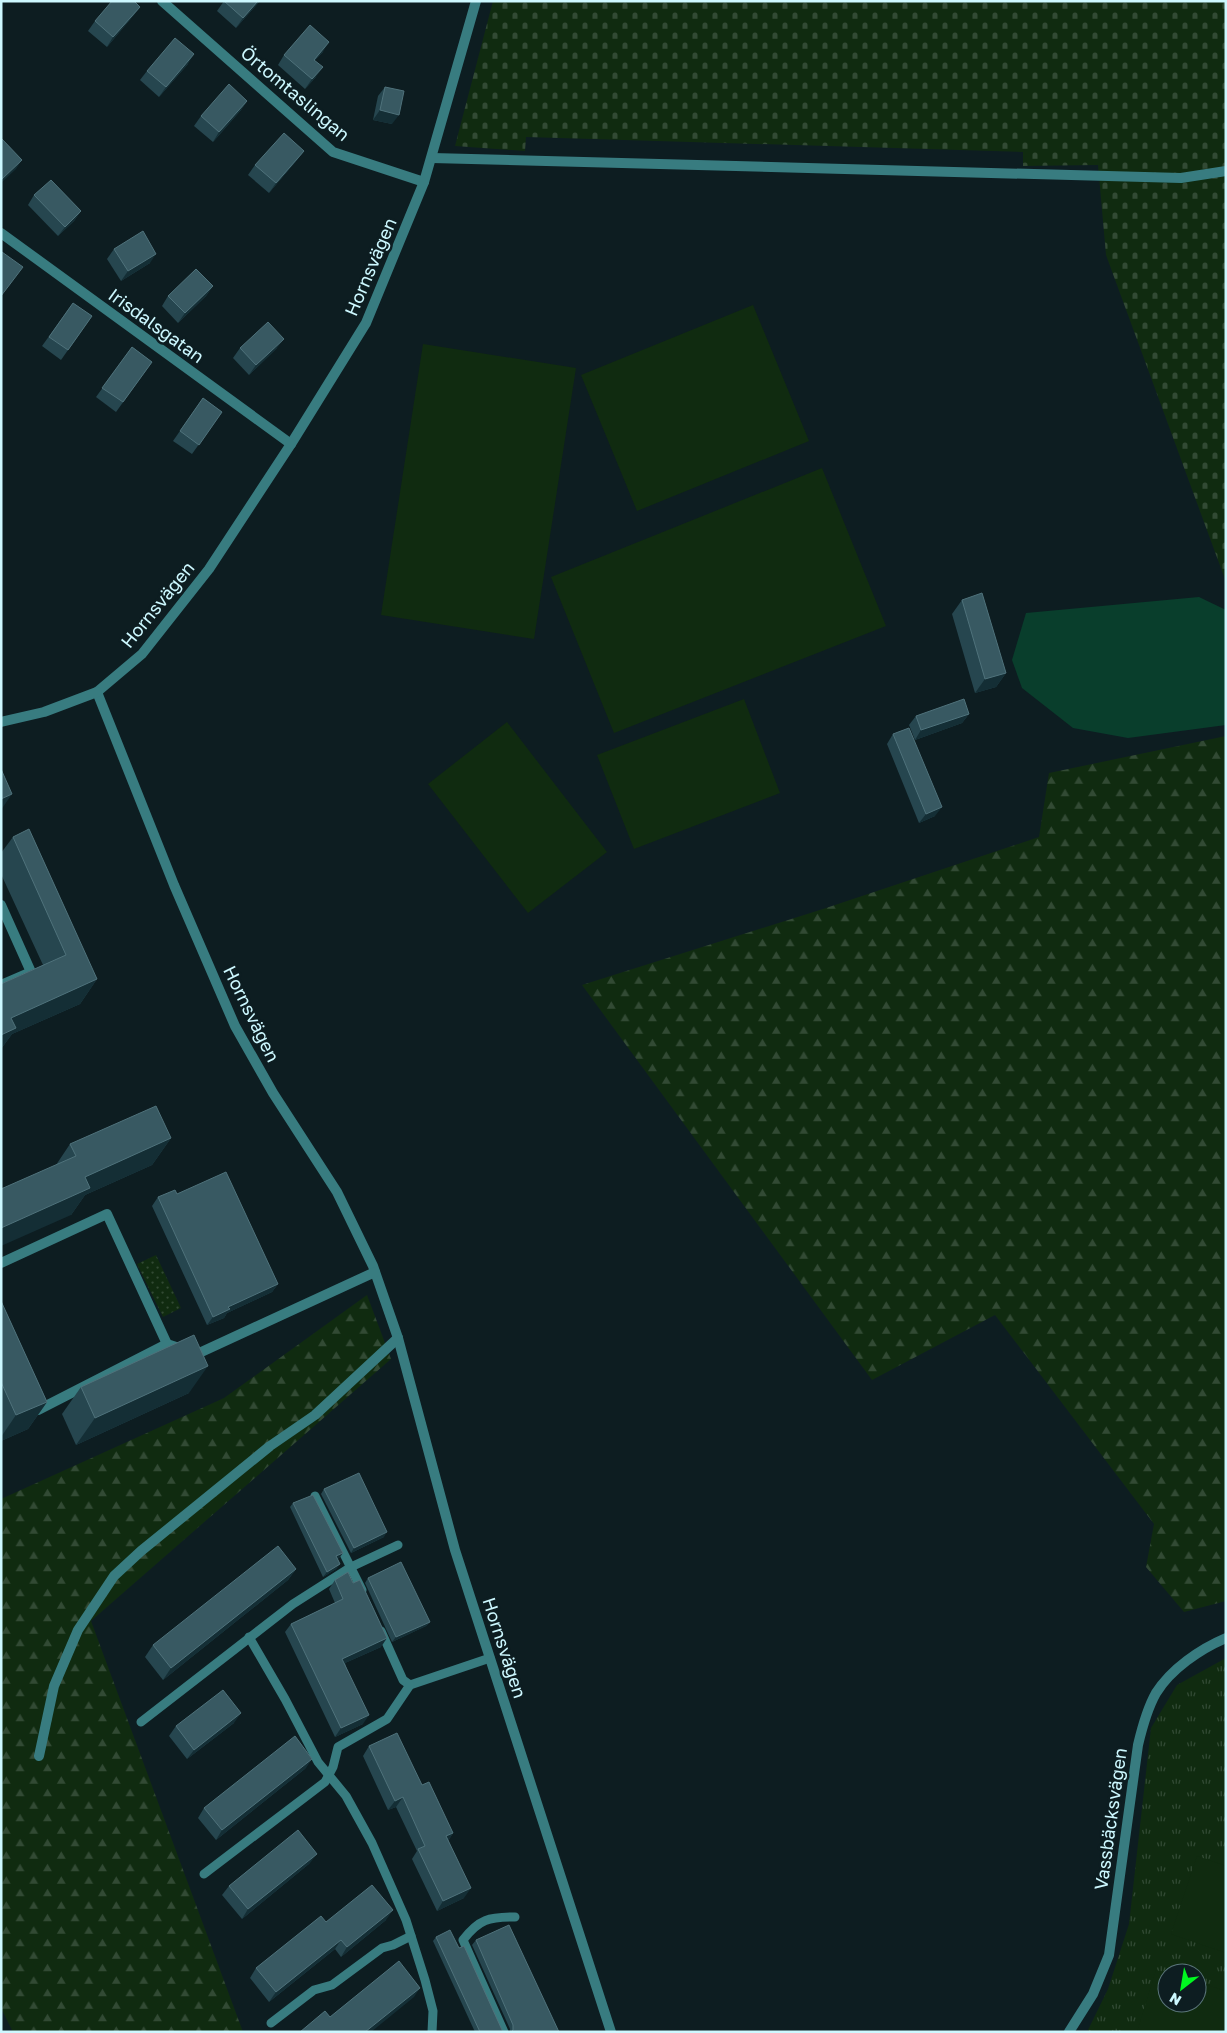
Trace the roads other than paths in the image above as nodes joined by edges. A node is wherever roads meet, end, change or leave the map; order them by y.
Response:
1 (162, 1) edge
2 (476, 1) edge
3 (432, 158) junction
4 (1226, 171) edge
5 (424, 182) junction
6 (1, 233) edge
7 (291, 444) junction
8 (97, 692) junction
9 (1, 722) edge
10 (1, 905) edge
11 (1, 985) edge
12 (1, 1263) edge
13 (375, 1272) junction
14 (398, 1338) junction
15 (167, 1344) junction
16 (30, 1393) edge
17 (315, 1496) edge
18 (398, 1545) dead end
19 (351, 1568) junction
20 (367, 1602) edge
21 (375, 1619) edge
22 (249, 1637) junction
23 (1226, 1638) edge
24 (490, 1658) junction
25 (410, 1685) junction
26 (141, 1722) dead end
27 (39, 1756) dead end
28 (328, 1776) junction
29 (204, 1874) dead end
30 (515, 1917) dead end
31 (411, 1936) junction
32 (271, 2023) dead end
33 (432, 2032) edge
34 (504, 2032) edge
35 (612, 2032) edge
36 (1070, 2032) edge

1 - 5 street, Örtomtaslingan
2 - 3 street, Hornsvägen
3 - 4 street
3 - 5 street, Hornsvägen
5 - 7 street, Hornsvägen
6 - 7 street, Irisdalsgatan
7 - 8 street, Hornsvägen
8 - 9 street
8 - 13 street, Hornsvägen
10 - 11 street
12 - 15 street
13 - 14 street, Hornsvägen
13 - 15 street
14 - 24 street, Hornsvägen
14 - 27 street
15 - 16 street
17 - 19 lane
18 - 19 lane
19 - 20 lane
19 - 22 lane
21 - 25 lane
22 - 26 lane
22 - 28 lane
23 - 36 street, Vassbäcksvägen
24 - 25 lane
24 - 35 street, Hornsvägen
25 - 28 lane
28 - 29 lane
28 - 31 lane
30 - 34 lane
31 - 32 lane
31 - 33 lane

